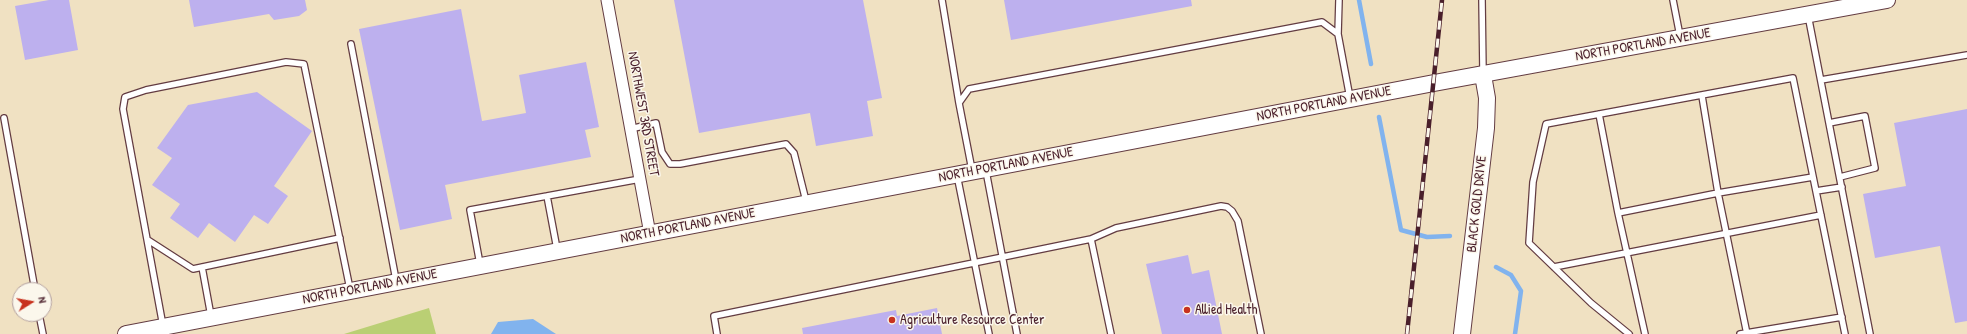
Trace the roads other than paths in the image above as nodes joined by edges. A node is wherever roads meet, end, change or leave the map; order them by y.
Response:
1 (607, 0) edge
2 (942, 0) edge
3 (1339, 0) edge
4 (1482, 0) edge
5 (1673, 0) edge
6 (1887, 0) edge
7 (1854, 3) edge
8 (1808, 15) junction
9 (1338, 34) junction
10 (1680, 38) junction
11 (351, 44) dead end
12 (1967, 55) edge
13 (1483, 74) junction
14 (1821, 80) junction
15 (1702, 96) junction
16 (1350, 100) junction
17 (959, 103) junction
18 (1599, 114) junction
19 (4, 118) dead end
20 (1829, 123) junction
21 (630, 129) junction
22 (972, 172) junction
23 (1813, 177) junction
24 (1840, 177) junction
25 (640, 179) junction
26 (1842, 187) junction
27 (1816, 191) junction
28 (1718, 193) junction
29 (547, 196) junction
30 (807, 204) junction
31 (1618, 213) junction
32 (1821, 215) junction
33 (650, 234) junction
34 (1727, 234) junction
35 (340, 238) junction
36 (1091, 239) junction
37 (148, 240) junction
38 (557, 252) junction
39 (1628, 253) junction
40 (1002, 258) junction
41 (974, 264) junction
42 (480, 266) junction
43 (202, 267) junction
44 (1554, 267) junction
45 (34, 282) edge
46 (397, 282) junction
47 (351, 291) junction
48 (1842, 317) junction
49 (211, 318) junction
50 (41, 322) edge
51 (163, 327) junction
52 (43, 334) edge
53 (126, 334) edge
54 (717, 334) edge
55 (989, 334) edge
56 (1017, 334) edge
57 (1110, 334) edge
58 (1261, 334) edge
59 (1462, 334) edge
60 (1629, 334) edge
61 (1645, 334) edge
62 (1740, 334) edge
63 (1747, 334) edge
64 (1845, 334) edge
65 (1870, 334) edge

1 - 21 street, NORTHWEST 3RD STREET
2 - 17 lane
3 - 9 lane
4 - 13 lane
5 - 10 lane
6 - 7 main road, NORTH PORTLAND AVENUE
7 - 8 main road, NORTH PORTLAND AVENUE
8 - 10 main road, NORTH PORTLAND AVENUE
8 - 14 lane
9 - 16 lane
9 - 17 lane
10 - 13 main road, NORTH PORTLAND AVENUE
11 - 46 lane
12 - 14 lane
13 - 16 main road, NORTH PORTLAND AVENUE
13 - 59 main road, BLACK GOLD DRIVE
14 - 20 lane
15 - 18 lane
15 - 23 lane
15 - 28 lane
16 - 22 main road, NORTH PORTLAND AVENUE
17 - 22 lane
18 - 31 lane
18 - 44 lane
19 - 45 lane
20 - 24 lane
20 - 24 lane
21 - 25 street, NORTHWEST 3RD STREET
21 - 30 lane
22 - 30 main road, NORTH PORTLAND AVENUE
22 - 40 lane
22 - 41 lane
23 - 27 lane
23 - 28 lane
24 - 26 lane
25 - 29 lane
25 - 33 street, NORTHWEST 3RD STREET
26 - 27 lane
26 - 65 lane
27 - 32 lane
28 - 31 lane
28 - 34 lane
29 - 38 lane
29 - 42 lane
30 - 33 main road, NORTH PORTLAND AVENUE
31 - 39 lane
32 - 34 lane
32 - 48 lane
33 - 38 main road, NORTH PORTLAND AVENUE
34 - 39 lane
34 - 63 lane
35 - 37 lane
35 - 43 lane
35 - 47 lane
36 - 40 lane
36 - 57 lane
36 - 58 lane
37 - 43 lane
37 - 51 lane
38 - 42 main road, NORTH PORTLAND AVENUE
39 - 44 lane
39 - 61 lane
40 - 41 lane
40 - 56 lane
41 - 54 lane
41 - 55 lane
42 - 46 main road, NORTH PORTLAND AVENUE
43 - 49 lane
44 - 60 lane
46 - 47 main road, NORTH PORTLAND AVENUE
47 - 49 main road, NORTH PORTLAND AVENUE
48 - 63 lane
48 - 64 lane
49 - 51 main road, NORTH PORTLAND AVENUE
50 - 52 lane
51 - 53 main road, NORTH PORTLAND AVENUE
62 - 63 lane

